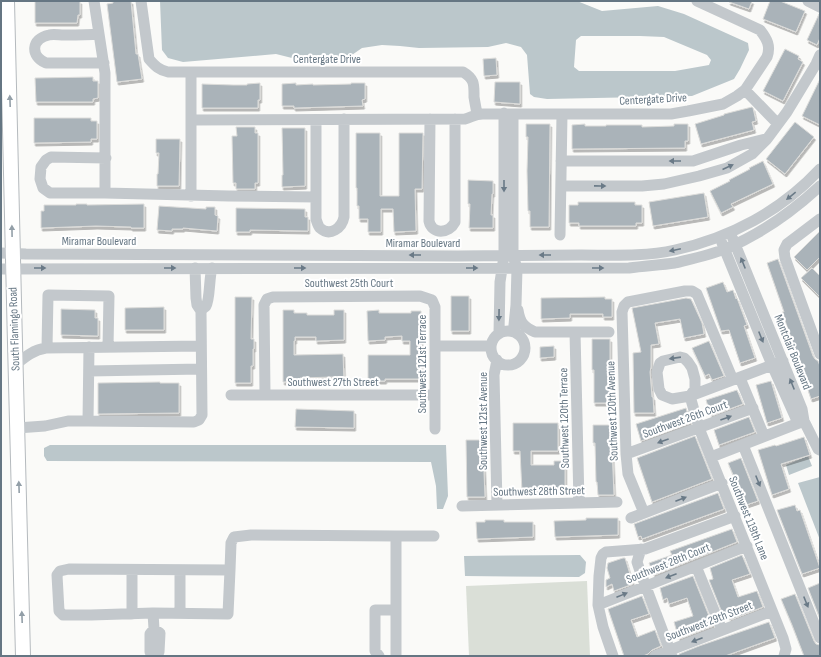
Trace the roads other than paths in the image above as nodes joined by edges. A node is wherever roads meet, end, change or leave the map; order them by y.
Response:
1 (7, 1) edge
2 (94, 1) edge
3 (141, 1) edge
4 (696, 1) edge
5 (808, 1) edge
6 (820, 7) edge
7 (99, 34) junction
8 (820, 55) edge
9 (104, 63) junction
10 (191, 72) junction
11 (745, 90) junction
12 (480, 114) junction
13 (509, 114) junction
14 (562, 114) junction
15 (344, 119) junction
16 (430, 119) junction
17 (455, 119) junction
18 (191, 120) junction
19 (316, 120) junction
20 (778, 124) junction
21 (767, 139) junction
22 (106, 158) junction
23 (702, 158) junction
24 (561, 161) junction
25 (820, 169) edge
26 (707, 174) junction
27 (561, 186) junction
28 (820, 186) edge
29 (105, 193) junction
30 (191, 196) junction
31 (316, 196) junction
32 (820, 219) edge
33 (560, 235) dead end
34 (725, 235) junction
35 (735, 244) junction
36 (725, 249) junction
37 (7, 253) edge
38 (207, 255) junction
39 (509, 256) junction
40 (7, 268) edge
41 (195, 268) junction
42 (210, 268) junction
43 (502, 268) junction
44 (517, 268) junction
45 (432, 300) joint
46 (516, 305) junction
47 (760, 306) junction
48 (201, 311) junction
49 (750, 311) junction
50 (816, 331) edge
51 (535, 332) junction
52 (575, 332) junction
53 (609, 332) dead end
54 (499, 333) junction
55 (519, 336) junction
56 (201, 346) junction
57 (435, 346) junction
58 (491, 346) junction
59 (89, 347) junction
60 (108, 347) junction
61 (47, 348) junction
62 (820, 354) edge
63 (497, 360) junction
64 (783, 361) junction
65 (15, 365) junction
66 (772, 366) junction
67 (201, 369) junction
68 (89, 371) junction
69 (737, 379) junction
70 (265, 394) junction
71 (231, 395) dead end
72 (435, 395) junction
73 (753, 408) junction
74 (88, 421) junction
75 (801, 422) junction
76 (17, 428) junction
77 (699, 428) junction
78 (435, 429) dead end
79 (764, 436) junction
80 (743, 445) junction
81 (820, 450) edge
82 (626, 454) junction
83 (711, 457) junction
84 (722, 484) junction
85 (617, 502) dead end
86 (579, 503) junction
87 (462, 506) dead end
88 (497, 506) junction
89 (644, 513) junction
90 (735, 516) junction
91 (631, 518) dead end
92 (396, 536) junction
93 (434, 536) dead end
94 (746, 546) junction
95 (640, 550) junction
96 (696, 566) junction
97 (132, 570) junction
98 (180, 570) junction
99 (230, 570) junction
100 (645, 586) junction
101 (598, 605) junction
102 (396, 610) junction
103 (772, 611) junction
104 (153, 613) junction
105 (132, 614) junction
106 (180, 614) junction
107 (722, 630) junction
108 (820, 638) edge
109 (671, 653) edge
110 (785, 653) edge
111 (23, 656) edge
112 (154, 656) edge
113 (379, 656) edge
114 (396, 656) edge
115 (613, 656) edge
116 (655, 656) edge

37 -> 1 main road, South Flamingo Road
2 - 7 street
3 - 10 street, Centergate Drive
4 - 11 street, Centergate Drive
5 - 6 street
7 - 9 street
7 - 9 street
8 - 20 street
9 - 22 street
10 - 12 street, Centergate Drive
10 - 18 street
11 - 14 street, Centergate Drive
11 - 20 street
12 - 13 street, Centergate Drive
12 - 17 street
13 - 14 street, Centergate Drive
13 - 39 street
14 - 24 street
15 - 16 street
15 - 19 street
15 - 31 street
16 - 17 street
16 - 17 street
18 - 19 street
18 - 30 street
19 - 31 street
20 - 21 street
21 - 23 street
26 -> 21 street
22 - 29 street
22 - 29 street
23 -> 24 street
23 - 26 street
24 - 27 street
25 -> 34 street, Miramar Boulevard
27 -> 26 street
27 - 33 street
28 - 35 street, Miramar Boulevard
29 - 30 street
30 - 31 street
32 - 50 street
34 - 35 street, Montclair Boulevard
34 - 36 street, Montclair Boulevard
34 -> 39 street, Miramar Boulevard
35 - 36 street, Miramar Boulevard
47 -> 35 street, Montclair Boulevard
44 -> 36 street, Miramar Boulevard
36 - 49 street, Montclair Boulevard
37 - 38 street, Miramar Boulevard
37 - 40 main road, South Flamingo Road
39 -> 38 street, Miramar Boulevard
38 - 42 street
39 - 43 street
39 - 44 street
40 -> 41 street, Miramar Boulevard
40 - 65 main road, South Flamingo Road
41 - 42 street, Miramar Boulevard
41 - 48 street
42 -> 43 street, Miramar Boulevard
42 - 48 street
43 - 44 street, Miramar Boulevard
43 -> 54 street
44 - 46 street
45 - 57 street, Southwest 121st Terrace
45 - 70 street, Southwest 25th Court
46 - 51 street
46 - 55 street
47 - 49 street, Montclair Boulevard
47 - 64 street, Montclair Boulevard
48 - 56 street
49 -> 66 street, Montclair Boulevard
50 - 62 street
51 - 52 street
51 - 55 street
52 - 53 street
52 - 86 street, Southwest 120th Terrace
54 - 55 street
54 - 58 street
55 - 63 street
56 - 60 street
56 - 67 street
57 - 58 street
57 - 72 street, Southwest 121st Terrace
58 - 63 street
59 - 60 street
59 - 61 street
59 - 68 street
60 - 61 street
61 - 65 street
63 - 88 street, Southwest 121st Avenue
64 - 66 street
75 -> 64 street, Montclair Boulevard
65 - 76 main road, South Flamingo Road
66 - 69 street
66 - 75 street, Montclair Boulevard
67 - 68 street
67 - 74 street
68 - 74 street
69 - 73 street
69 - 77 street, Southwest 119th Lane
69 - 82 street, Southwest 120th Avenue
70 - 71 street, Southwest 27th Street
70 - 72 street, Southwest 27th Street
72 - 78 street, Southwest 121st Terrace
77 -> 73 street, Southwest 26th Court
73 - 79 street
74 - 76 street
75 - 79 street
75 - 81 street, Montclair Boulevard
111 -> 76 main road, South Flamingo Road
77 -> 82 street, Southwest 26th Court
77 - 83 street, Southwest 119th Lane
79 - 80 street
80 - 83 street
80 -> 108 street, Southwest 119th Lane
82 - 89 street, Southwest 120th Avenue
83 - 84 street, Southwest 119th Lane
89 -> 84 street
84 - 90 street, Southwest 119th Lane
85 - 86 street, Southwest 28th Street
86 - 88 street, Southwest 28th Street
87 - 88 street, Southwest 28th Street
89 - 91 street
90 - 94 street, Southwest 119th Lane
90 - 95 street
92 - 93 street
92 - 99 street
92 - 102 street
94 - 96 street, Southwest 28th Court
94 - 103 street, Southwest 119th Lane
95 - 100 street
95 - 101 street
96 -> 100 street, Southwest 28th Court
96 - 107 street
97 - 98 street
97 - 105 street
97 - 105 street
98 - 99 street
98 - 106 street
99 - 106 street
101 -> 100 street, Southwest 28th Court
100 - 109 street
101 - 115 street
102 - 113 street
102 - 114 street
103 - 107 street, Southwest 29th Street
103 - 110 street, Southwest 119th Lane
104 - 105 street
104 - 106 street
104 - 112 street
107 -> 109 street, Southwest 29th Street
109 - 116 street, Southwest 29th Street

